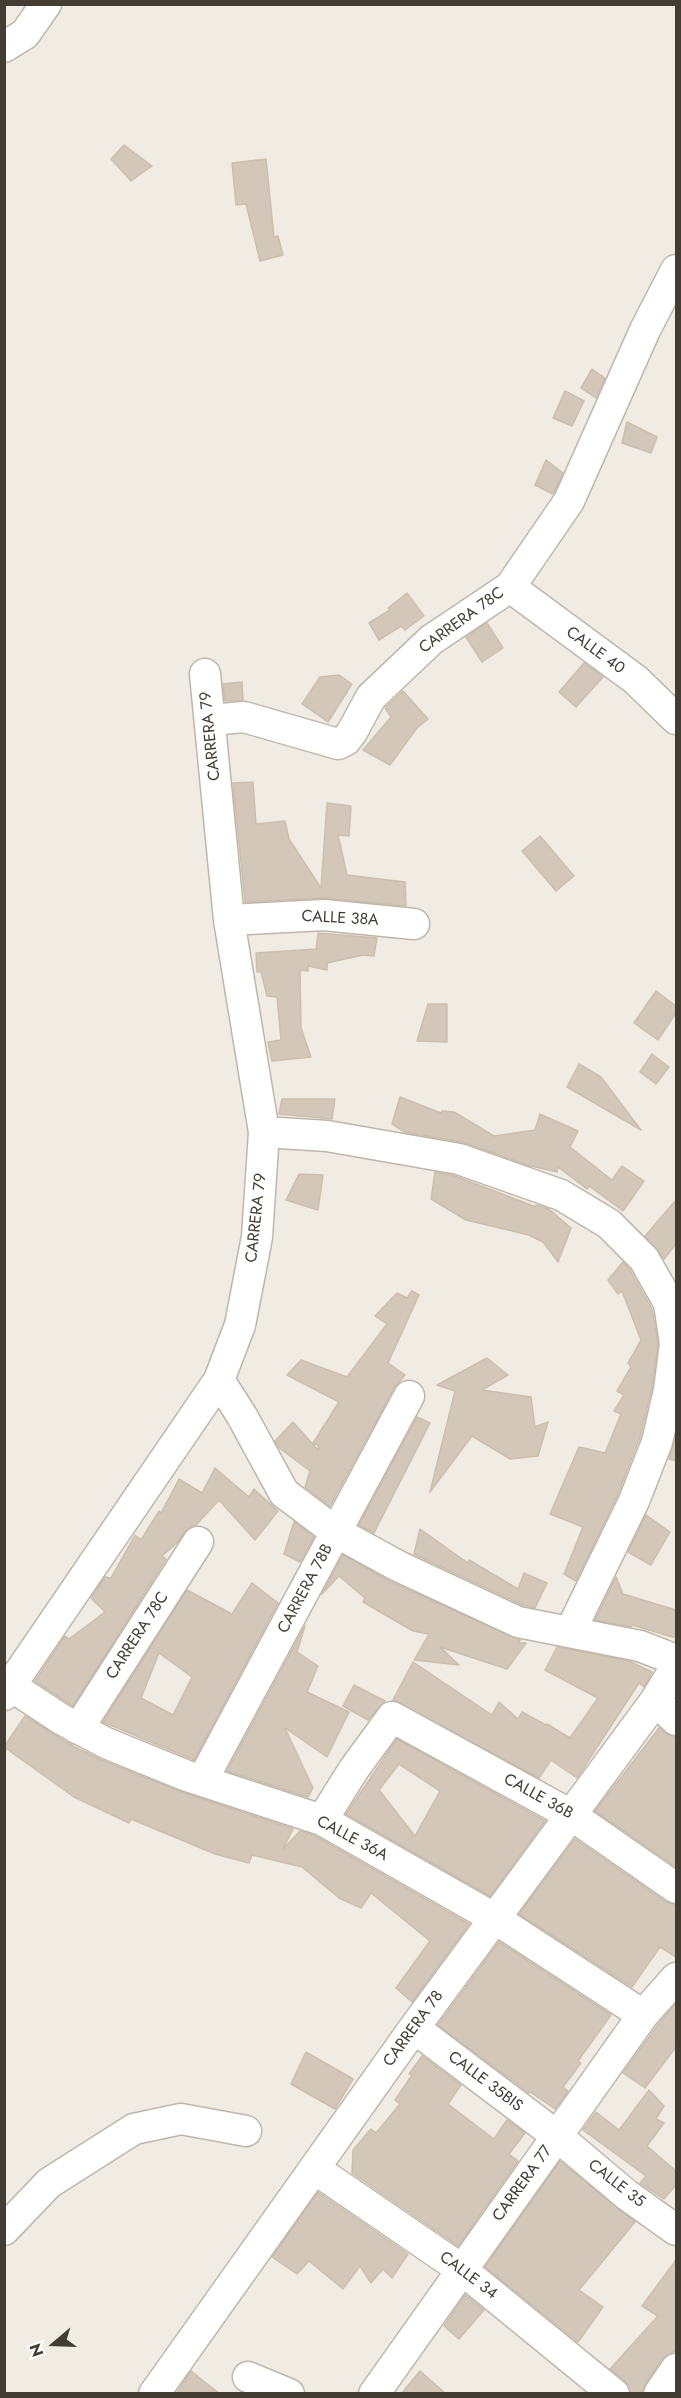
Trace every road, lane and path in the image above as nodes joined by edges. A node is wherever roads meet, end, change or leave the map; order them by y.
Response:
1 (46, 4) edge
2 (4, 47) edge
3 (676, 270) edge
4 (510, 587) junction
5 (205, 674) dead end
6 (676, 719) edge
7 (210, 720) junction
8 (229, 920) junction
9 (414, 924) dead end
10 (264, 1132) junction
11 (219, 1380) junction
12 (409, 1396) dead end
13 (336, 1532) junction
14 (198, 1542) dead end
15 (570, 1632) junction
16 (676, 1660) edge
17 (676, 1667) edge
18 (8, 1690) edge
19 (665, 1711) edge
20 (78, 1729) junction
21 (202, 1781) junction
22 (571, 1815) junction
23 (322, 1820) junction
24 (676, 1888) edge
25 (494, 1918) junction
26 (664, 2001) edge
27 (414, 2028) junction
28 (246, 2131) dead end
29 (557, 2136) junction
30 (315, 2169) junction
31 (4, 2230) edge
32 (676, 2230) edge
33 (461, 2269) junction
34 (676, 2369) edge
35 (248, 2377) dead end
36 (154, 2394) edge
37 (289, 2394) edge
38 (374, 2394) edge
39 (614, 2394) edge
40 (659, 2394) edge

1 - 2 street
3 - 4 street
4 - 6 street, CALLE 40
4 - 7 street, CARRERA 78C
5 - 7 street, CARRERA 79
7 - 8 street, CARRERA 79
8 - 9 street, CALLE 38A
8 - 10 street, CARRERA 79
10 - 11 street, CARRERA 79
10 - 15 street
11 - 13 street
11 - 18 street, CARRERA 79
12 - 13 street, CARRERA 78B
13 - 15 street
13 - 21 street, CARRERA 78B
14 - 20 street, CARRERA 78C
15 - 16 street
17 - 19 street, CARRERA 78
18 - 20 street, CALLE 36A
19 - 22 street, CARRERA 78
20 - 21 street, CALLE 36A
21 - 23 street, CALLE 36A
22 - 23 street, CALLE 36B
22 - 24 street, CALLE 36B
22 - 25 street, CARRERA 78
23 - 25 street, CALLE 36A
25 - 26 street, CALLE 36A
25 - 27 street, CARRERA 78
26 - 29 street, CARRERA 77
27 - 29 street, CALLE 35BIS
27 - 30 street, CARRERA 78
28 - 31 street
29 - 32 street, CALLE 35
29 - 33 street, CARRERA 77
30 - 33 street, CALLE 34
30 - 36 street, CARRERA 78
33 - 38 street, CARRERA 77
33 - 39 street, CALLE 34
34 - 40 street
35 - 37 street

